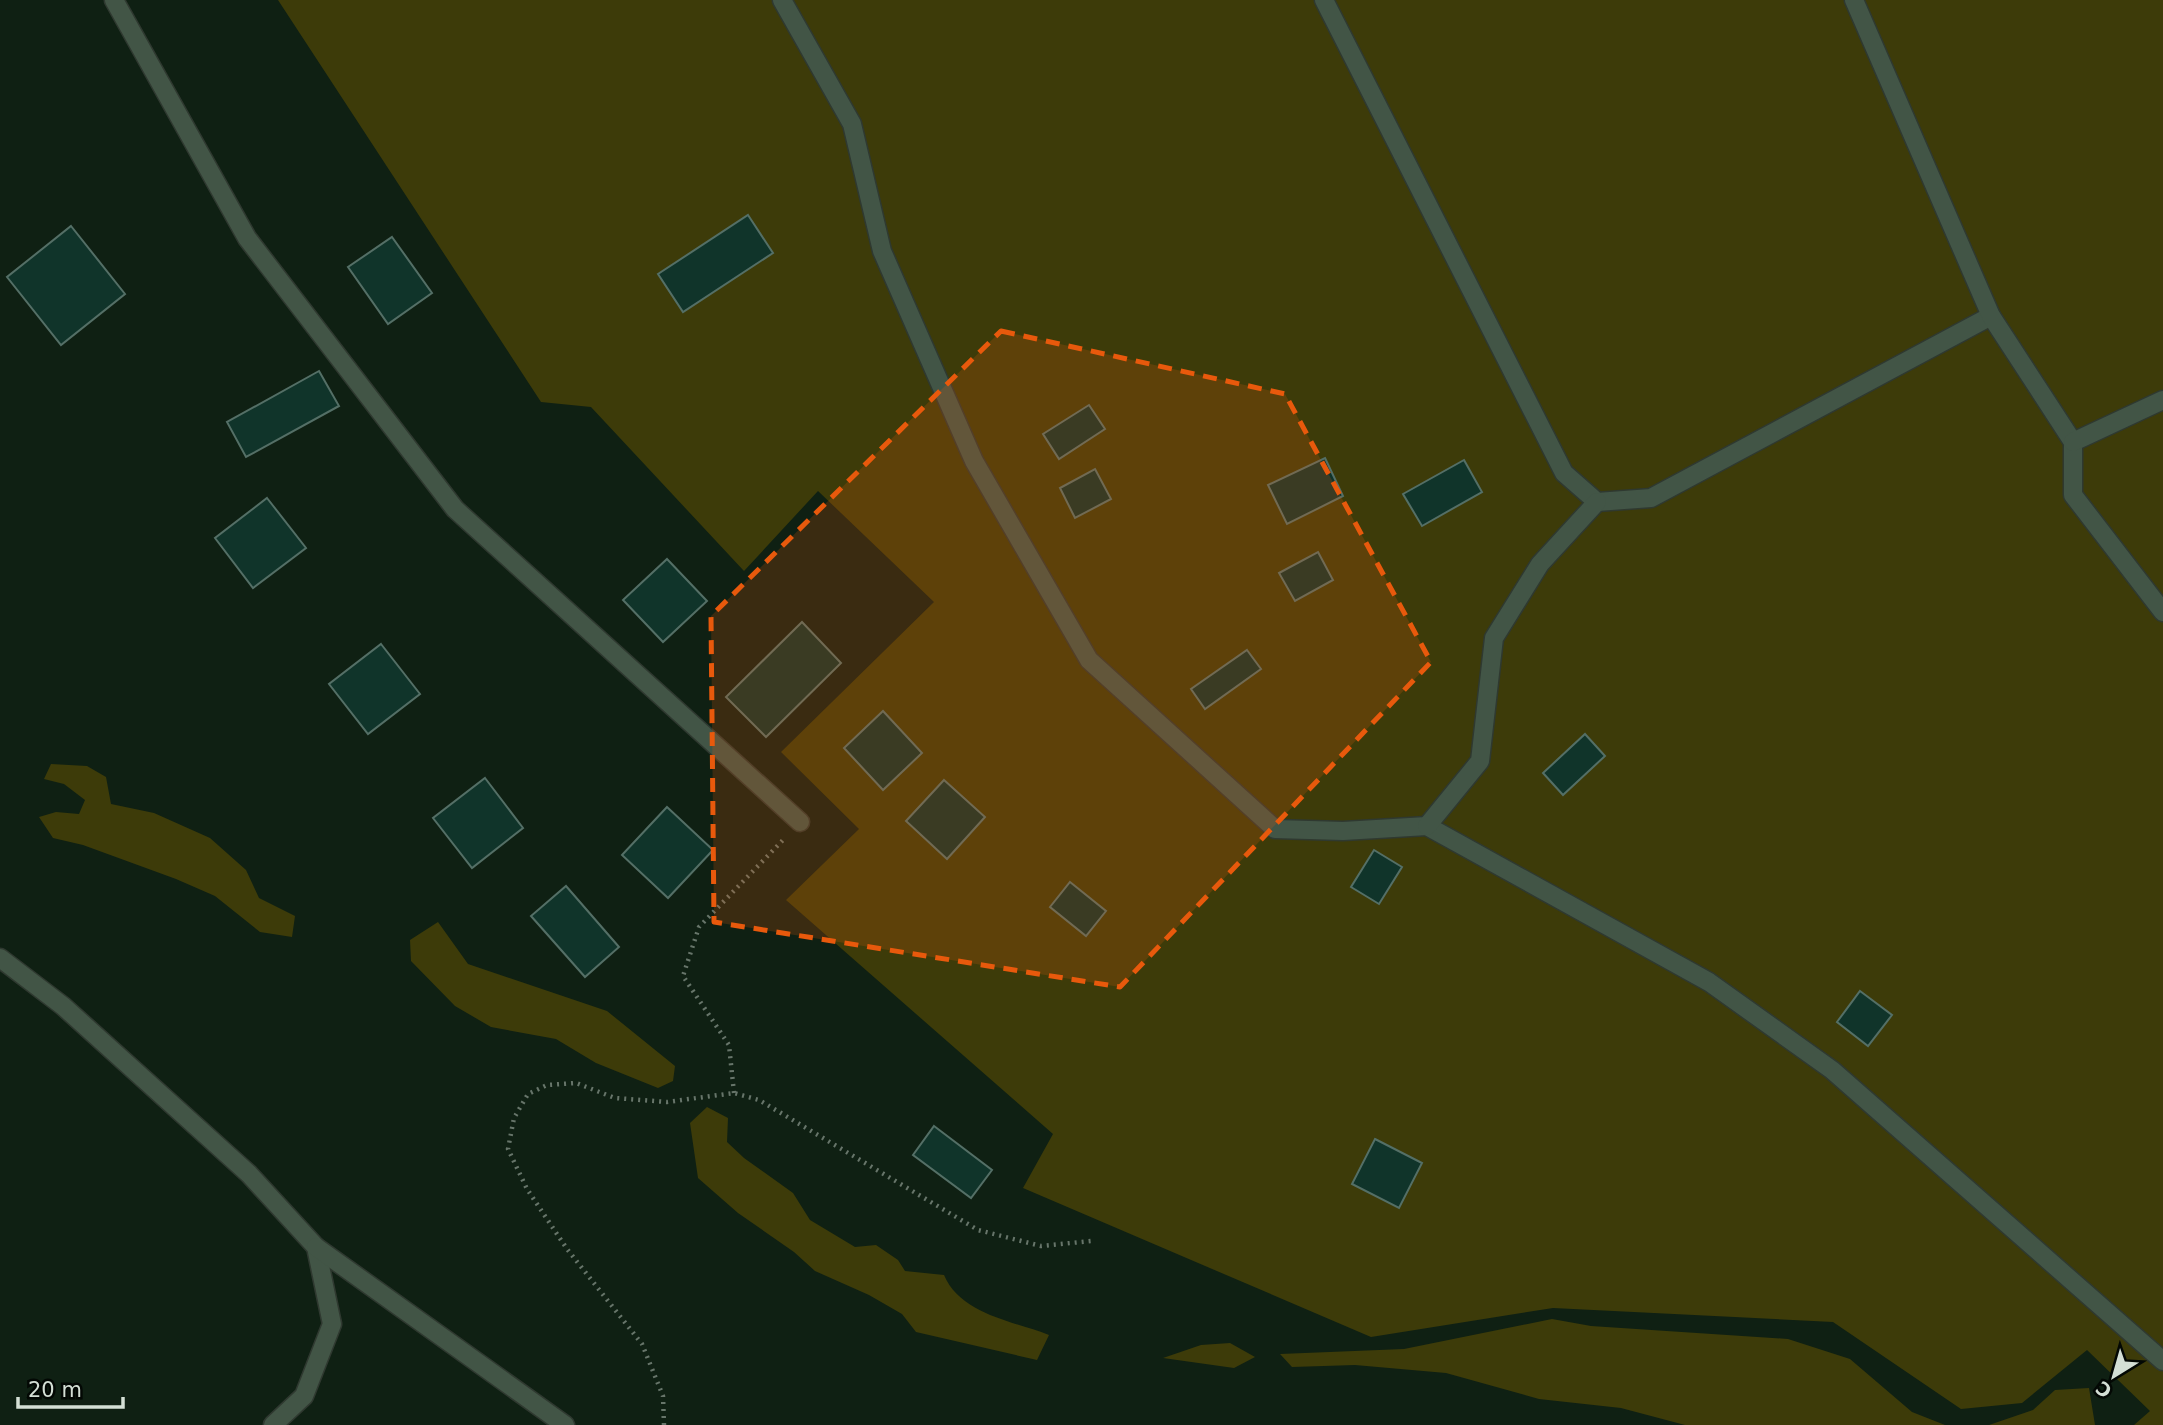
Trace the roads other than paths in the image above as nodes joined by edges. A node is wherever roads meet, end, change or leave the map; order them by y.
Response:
1 (114, 0) edge
2 (782, 0) edge
3 (1324, 0) edge
4 (1854, 0) edge
5 (1992, 316) junction
6 (2163, 400) edge
7 (2073, 442) junction
8 (1597, 502) junction
9 (2163, 612) edge
10 (800, 822) road end
11 (1427, 826) junction
12 (0, 958) edge
13 (316, 1247) junction
14 (2163, 1361) edge
15 (273, 1425) edge
16 (565, 1425) edge

1 - 10 street
2 - 11 street
3 - 8 street
4 - 5 street
5 - 7 street
5 - 8 street
6 - 7 street
7 - 9 street
8 - 11 street
11 - 14 street
12 - 13 street
13 - 15 street
13 - 16 street

